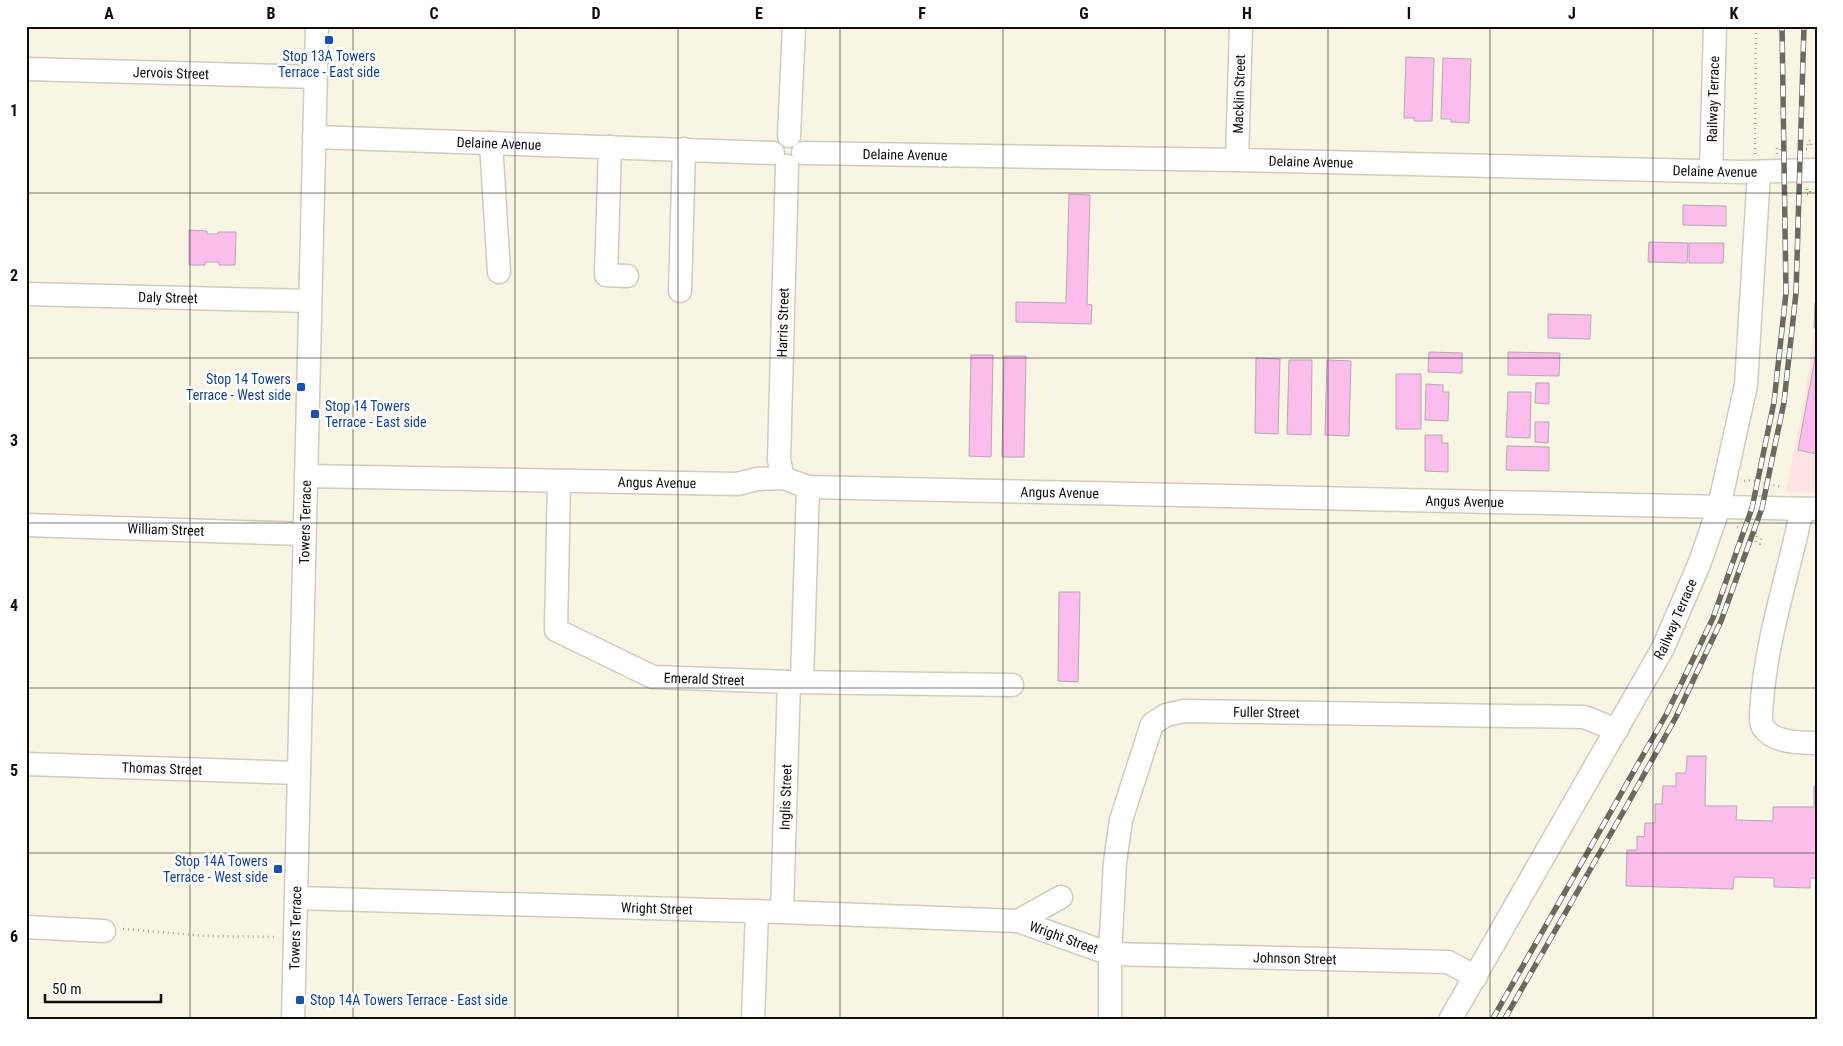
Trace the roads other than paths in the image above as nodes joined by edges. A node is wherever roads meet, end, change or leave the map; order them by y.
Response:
1 (317, 26) edge
2 (794, 26) edge
3 (1241, 26) edge
4 (1715, 26) edge
5 (26, 69) edge
6 (315, 77) junction
7 (314, 137) junction
8 (491, 143) junction
9 (610, 147) junction
10 (684, 149) junction
11 (788, 152) junction
12 (1237, 160) junction
13 (1817, 170) edge
14 (1712, 171) junction
15 (1760, 172) junction
16 (499, 272) dead end
17 (627, 276) dead end
18 (680, 291) dead end
19 (26, 294) edge
20 (310, 301) junction
21 (306, 476) junction
22 (783, 478) junction
23 (559, 481) junction
24 (808, 487) junction
25 (1719, 507) junction
26 (1809, 509) edge
27 (26, 525) edge
28 (304, 534) junction
29 (796, 682) junction
30 (1012, 685) dead end
31 (1617, 730) junction
32 (1817, 743) edge
33 (26, 764) edge
34 (299, 774) junction
35 (1061, 897) dead end
36 (296, 898) junction
37 (757, 911) junction
38 (782, 912) junction
39 (1018, 921) junction
40 (26, 927) edge
41 (104, 930) road end
42 (1110, 954) junction
43 (1476, 977) junction
44 (292, 1020) edge
45 (753, 1020) edge
46 (1110, 1020) edge
47 (1450, 1020) edge

1 - 6 street, Towers Terrace
2 - 11 street, Harris Street
3 - 12 street, Macklin Street
4 - 14 street, Railway Terrace
5 - 6 street, Jervois Street
6 - 7 street, Towers Terrace
7 - 8 street, Delaine Avenue
7 - 20 street, Towers Terrace
8 - 9 street, Delaine Avenue
8 - 16 street
9 - 10 street, Delaine Avenue
9 - 17 street
10 - 11 street, Delaine Avenue
10 - 18 street
11 - 12 street, Delaine Avenue
11 - 22 street, Harris Street
12 - 14 street, Delaine Avenue
13 - 15 street, Delaine Avenue
14 - 15 street, Delaine Avenue
15 - 25 street, Railway Terrace
19 - 20 street, Daly Street
20 - 21 street, Towers Terrace
21 - 23 street, Angus Avenue
21 - 28 street, Towers Terrace
22 - 23 street, Angus Avenue
22 - 24 street, Angus Avenue
23 - 29 street, Emerald Street
24 - 25 street, Angus Avenue
24 - 29 street, Inglis Street
25 - 26 street, Angus Avenue
25 - 31 street, Railway Terrace
26 - 32 street
27 - 28 street, William Street
28 - 34 street, Towers Terrace
29 - 30 street, Emerald Street
29 - 38 street, Inglis Street
31 - 42 street, Fuller Street
31 - 43 street, Railway Terrace
33 - 34 street, Thomas Street
34 - 36 street, Towers Terrace
35 - 39 street, Wright Street
36 - 37 street, Wright Street
36 - 44 street, Towers Terrace
37 - 38 street, Wright Street
37 - 45 street
38 - 39 street, Wright Street
39 - 42 street, Wright Street
40 - 41 street
42 - 43 street, Johnson Street
42 - 46 street, Fuller Street
43 - 47 street, Railway Terrace

